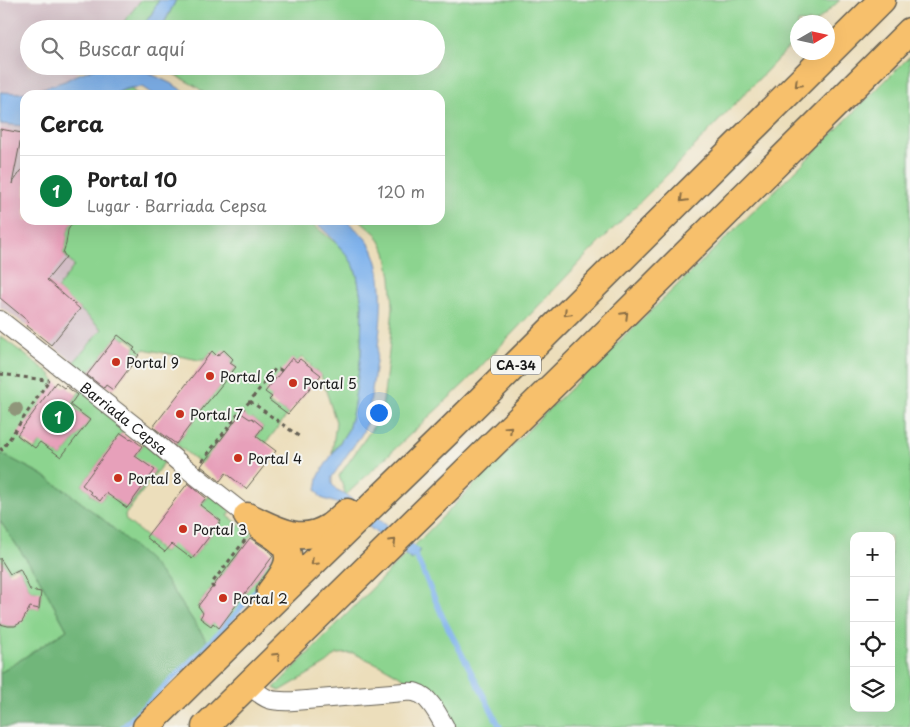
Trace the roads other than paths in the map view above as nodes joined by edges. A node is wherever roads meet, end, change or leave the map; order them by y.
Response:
1 (882, 0) edge
2 (910, 31) edge
3 (0, 320) edge
4 (449, 431) junction
5 (252, 520) junction
6 (244, 630) junction
7 (248, 684) junction
8 (146, 727) edge
9 (205, 727) edge
10 (445, 727) edge

1 -> 4 highway, CA-34
7 -> 2 highway, CA-34
3 - 5 street, Barriada Cepsa
4 - 5 highway
4 -> 6 highway, CA-34
5 - 6 highway
6 - 8 highway, CA-34
7 - 9 highway, CA-34
7 - 10 street

